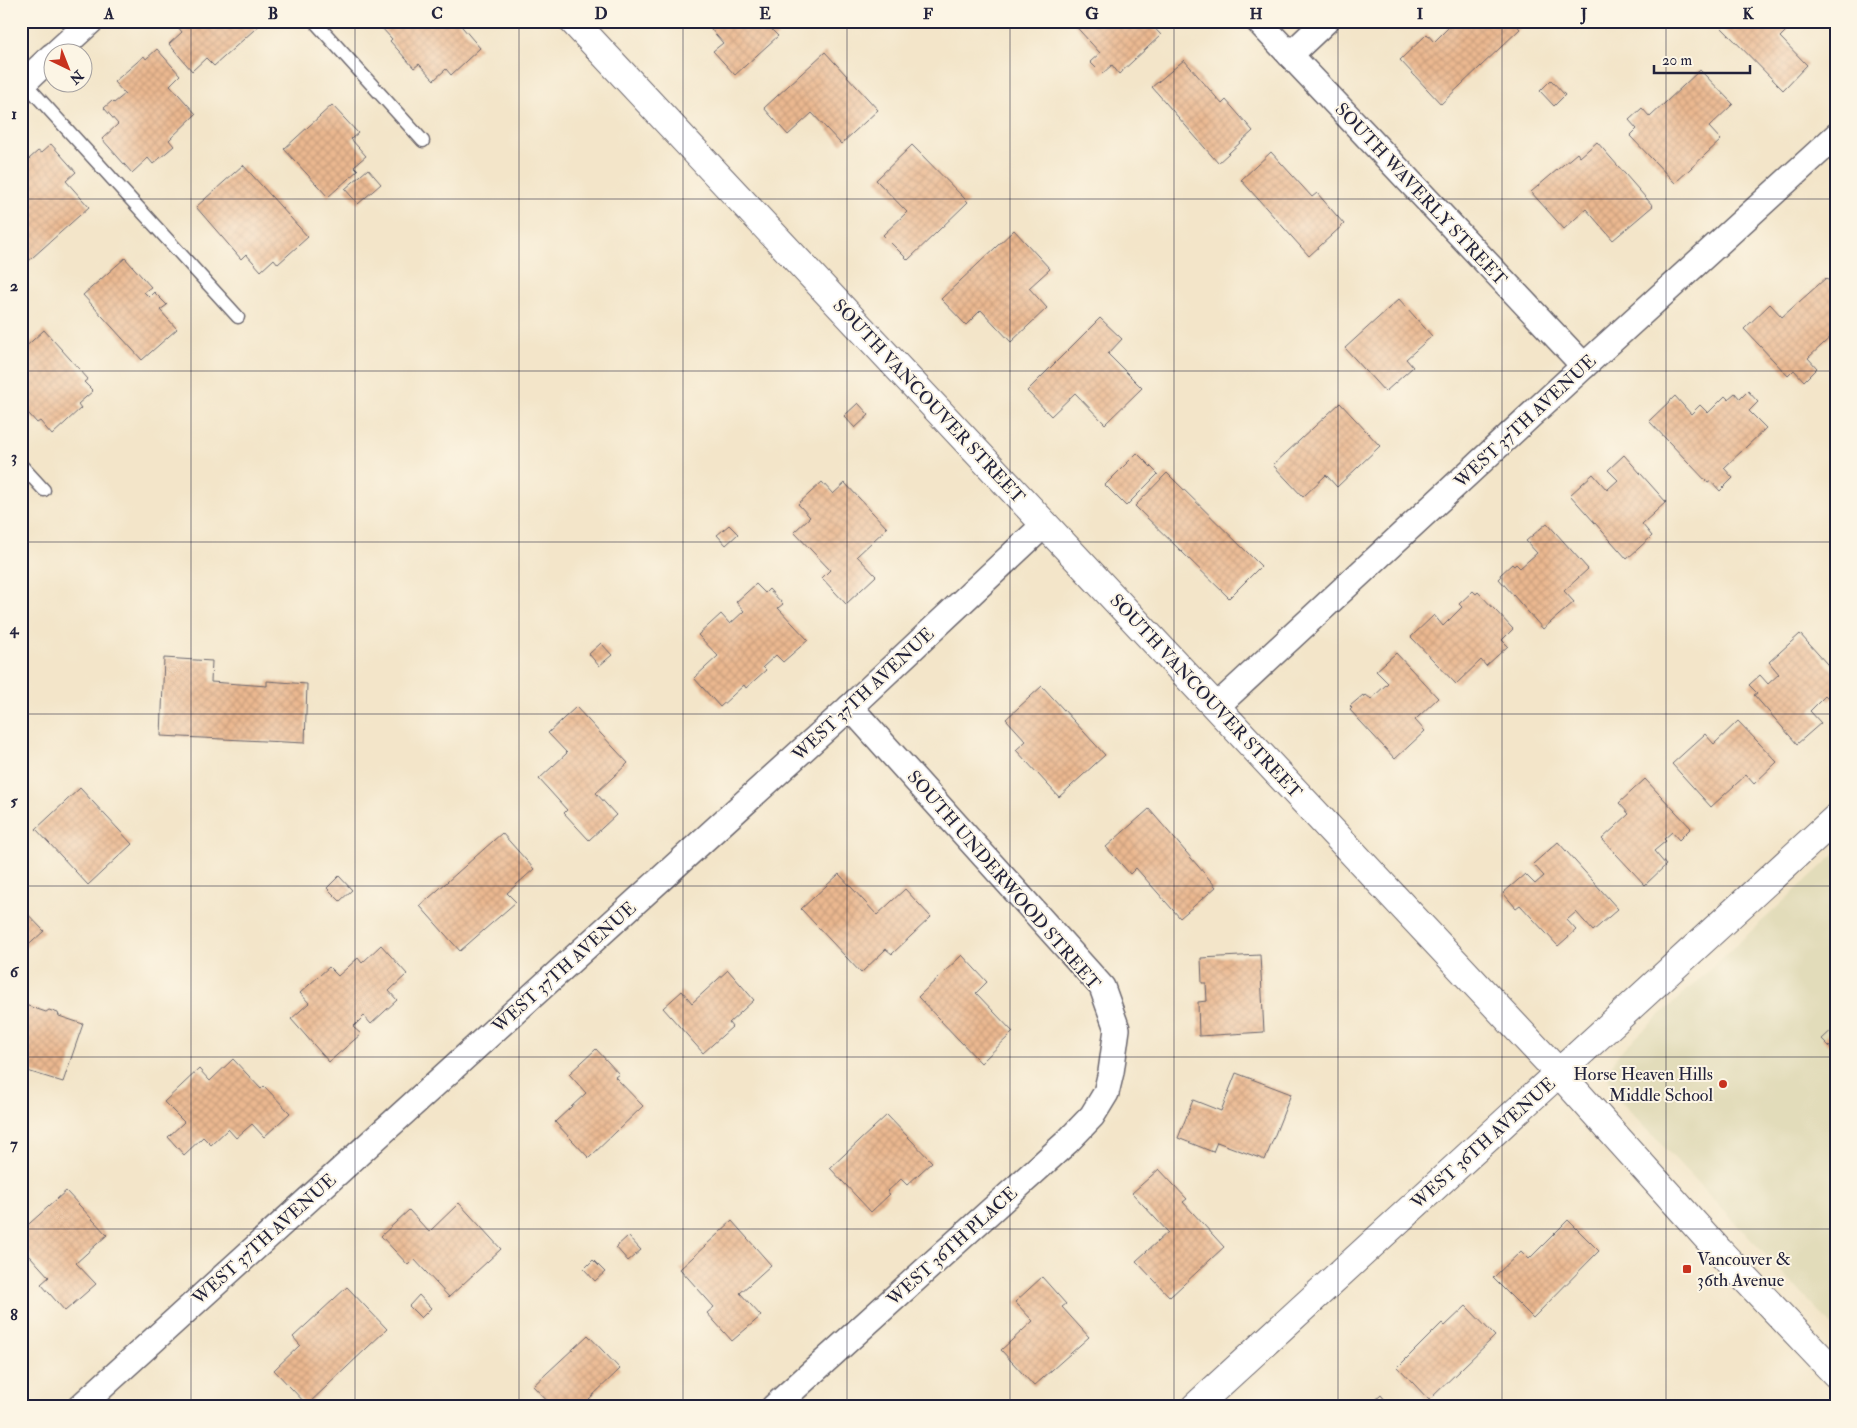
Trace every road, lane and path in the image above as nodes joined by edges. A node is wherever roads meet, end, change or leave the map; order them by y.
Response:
1 (92, 21) edge
2 (314, 21) edge
3 (574, 21) edge
4 (1258, 21) edge
5 (1326, 21) edge
6 (68, 42) edge
7 (1290, 55) junction
8 (42, 65) edge
9 (22, 84) edge
10 (1836, 136) edge
11 (423, 141) dead end
12 (238, 317) dead end
13 (1584, 366) junction
14 (21, 465) edge
15 (44, 490) dead end
16 (1045, 524) junction
17 (850, 707) junction
18 (1216, 707) junction
19 (1836, 818) edge
20 (1112, 1072) joint
21 (1559, 1073) junction
22 (1836, 1374) edge
23 (80, 1407) edge
24 (774, 1407) edge
25 (1195, 1407) edge

1 - 6 street
2 - 11 lane
3 - 16 street, SOUTH VANCOUVER STREET
4 - 7 street, SOUTH WAVERLY STREET
5 - 7 street
7 - 13 street, SOUTH WAVERLY STREET
8 - 9 street
9 - 12 lane
10 - 13 street, WEST 37TH AVENUE
13 - 18 street, WEST 37TH AVENUE
14 - 15 lane
16 - 17 street, WEST 37TH AVENUE
16 - 18 street, SOUTH VANCOUVER STREET
17 - 20 street, SOUTH UNDERWOOD STREET
17 - 23 street, WEST 37TH AVENUE
18 - 21 street, SOUTH VANCOUVER STREET
19 - 21 street, WEST 36TH AVENUE
20 - 24 street, WEST 36TH PLACE
21 - 22 street, SOUTH VANCOUVER STREET
21 - 25 street, WEST 36TH AVENUE

